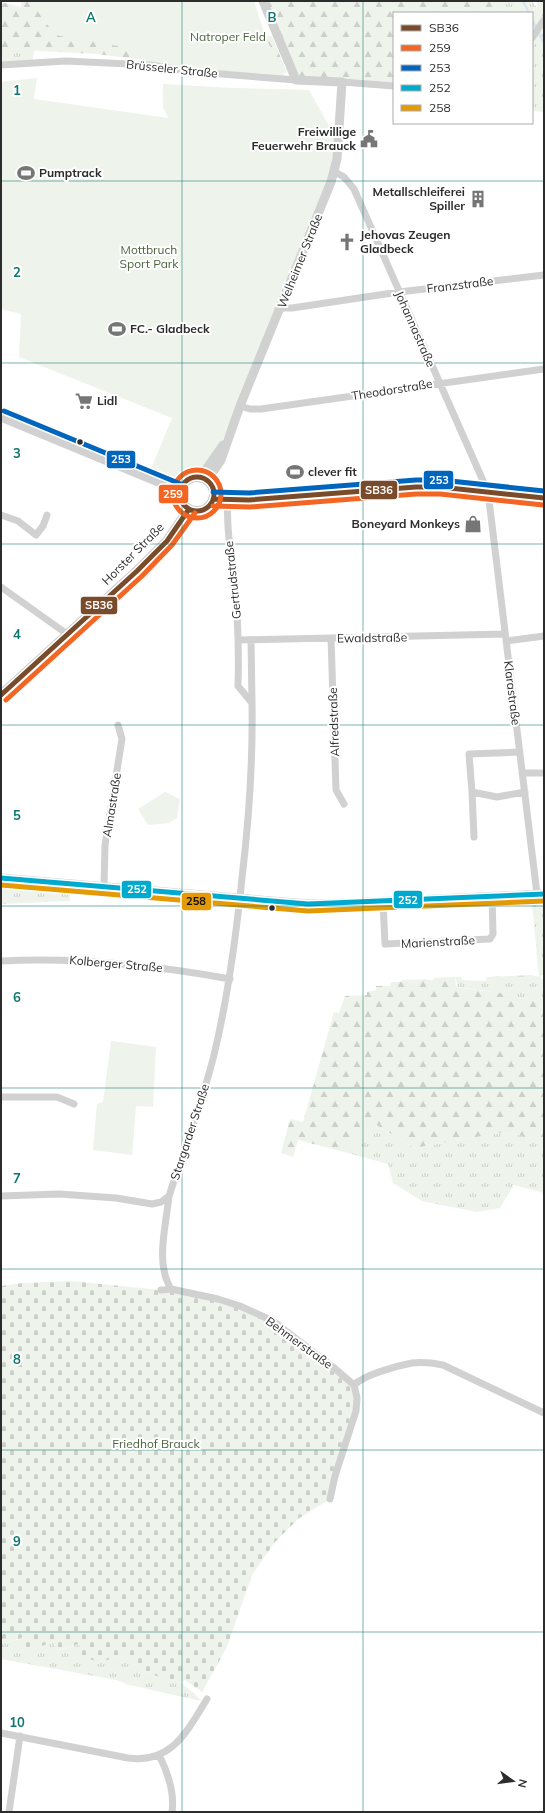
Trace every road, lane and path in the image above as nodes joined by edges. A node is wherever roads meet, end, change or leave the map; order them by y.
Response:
1 (263, 1) edge
2 (544, 20) edge
3 (533, 36) edge
4 (1, 65) edge
5 (296, 80) junction
6 (342, 82) junction
7 (393, 86) edge
8 (335, 172) junction
9 (544, 275) edge
10 (399, 292) junction
11 (280, 308) junction
12 (544, 369) edge
13 (439, 383) junction
14 (240, 406) junction
15 (1, 418) edge
16 (204, 480) junction
17 (180, 491) junction
18 (488, 492) junction
19 (544, 498) edge
20 (213, 499) junction
21 (228, 500) junction
22 (189, 509) junction
23 (47, 514) dead end
24 (1, 515) edge
25 (1, 587) edge
26 (67, 634) junction
27 (544, 636) edge
28 (331, 638) junction
29 (506, 638) junction
30 (239, 640) junction
31 (251, 640) junction
32 (1, 695) edge
33 (252, 703) junction
34 (118, 725) dead end
35 (520, 752) junction
36 (522, 773) junction
37 (544, 773) edge
38 (472, 792) junction
39 (524, 792) junction
40 (344, 804) dead end
41 (474, 836) dead end
42 (1, 878) edge
43 (104, 886) junction
44 (540, 894) edge
45 (492, 896) junction
46 (240, 899) junction
47 (382, 902) junction
48 (1, 961) edge
49 (230, 979) junction
50 (1, 1097) edge
51 (74, 1104) dead end
52 (1, 1196) edge
53 (169, 1196) junction
54 (171, 1289) junction
55 (161, 1290) dead end
56 (354, 1386) junction
57 (544, 1414) edge
58 (330, 1499) dead end
59 (207, 1699) dead end
60 (1, 1734) edge
61 (20, 1736) junction
62 (160, 1755) junction
63 (9, 1812) edge
64 (172, 1812) edge

1 - 5 street
2 - 3 street
4 - 5 street, Brüsseler Straße
5 - 6 street, Brüsseler Straße
6 - 7 street
6 - 8 street, Welheimer Straße
8 - 10 street, Johannastraße
8 - 11 street, Welheimer Straße
9 - 10 street, Franzstraße
10 - 11 street, Franzstraße
10 - 13 street, Johannastraße
11 - 14 street, Welheimer Straße
12 - 13 street, Theodorstraße
13 - 14 street, Theodorstraße
13 - 18 street, Johannastraße
14 - 16 street, Welheimer Straße
15 - 17 street
16 - 17 main road
16 - 20 main road
17 - 22 main road
18 - 19 main road
18 - 21 main road
18 - 29 street, Klarastraße
20 - 21 main road
20 - 22 main road
21 - 30 street, Gertrudstraße
22 - 26 main road, Horster Straße
23 - 24 street
25 - 26 street
26 - 32 main road, Horster Straße
27 - 29 street, Ewaldstraße
28 - 29 street, Ewaldstraße
28 - 31 street, Ewaldstraße
28 - 40 street, Alfredstraße
29 - 35 street, Klarastraße
30 - 31 street, Ewaldstraße
30 - 33 street, Gertrudstraße
31 - 33 street
33 - 46 street
34 - 43 street, Almastraße
35 - 36 street, Klarastraße
35 - 38 street
36 - 37 street
36 - 39 street, Klarastraße
38 - 39 street
38 - 41 street
39 - 44 street, Klarastraße
42 - 43 street
43 - 46 street
44 - 45 street
45 - 47 street
45 - 47 street, Marienstraße
46 - 47 street
46 - 49 street, Stargarder Straße
48 - 49 street, Kolberger Straße
49 - 53 street, Stargarder Straße
50 - 51 street
52 - 53 street, Stargarder Straße
53 - 54 street
54 - 55 street, Behmerstraße
54 - 56 street, Behmerstraße
56 - 57 street
56 - 58 street
59 - 62 street
60 - 61 street
61 - 62 street
61 - 63 street
62 - 64 street

